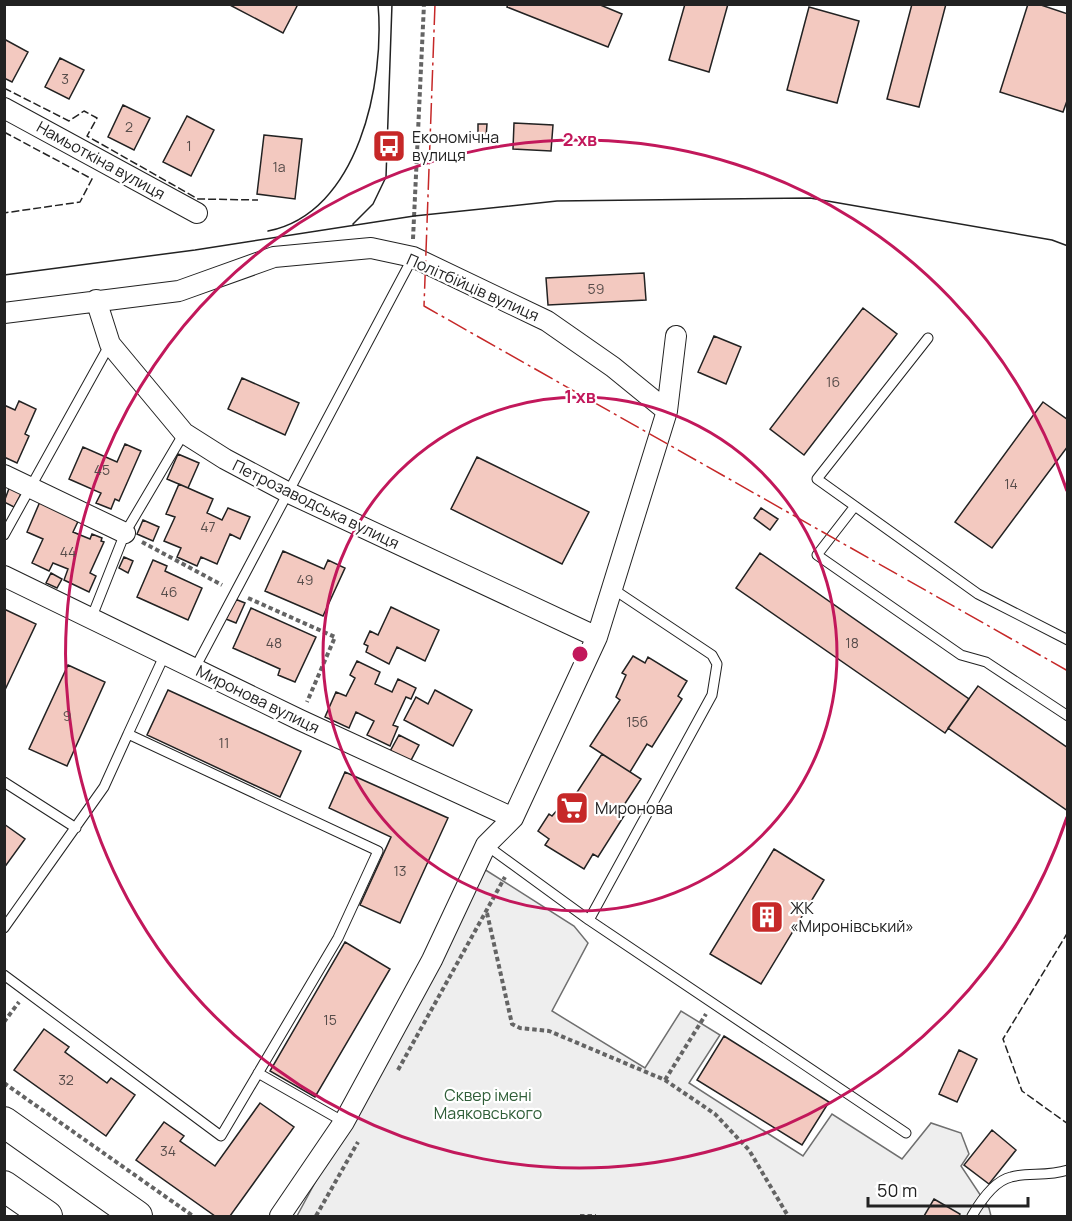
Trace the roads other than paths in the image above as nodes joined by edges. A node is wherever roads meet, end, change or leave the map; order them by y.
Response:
1 (4, 108) edge
2 (197, 213) dead end
3 (412, 257) junction
4 (96, 300) junction
5 (4, 313) edge
6 (676, 336) dead end
7 (928, 338) dead end
8 (110, 344) junction
9 (667, 411) junction
10 (184, 433) junction
11 (4, 475) edge
12 (31, 488) junction
13 (287, 492) junction
14 (855, 506) junction
15 (125, 533) junction
16 (4, 535) edge
17 (4, 576) edge
18 (613, 589) junction
19 (91, 619) junction
20 (597, 637) junction
21 (1068, 640) edge
22 (165, 654) junction
23 (195, 668) junction
24 (1068, 716) edge
25 (128, 734) junction
26 (4, 782) edge
27 (513, 819) junction
28 (76, 828) junction
29 (486, 845) junction
30 (589, 920) junction
31 (4, 927) edge
32 (4, 975) edge
33 (258, 1073) junction
34 (4, 1122) edge
35 (344, 1122) junction
36 (906, 1133) dead end
37 (1068, 1170) edge
38 (4, 1186) edge
39 (47, 1216) edge
40 (137, 1216) edge
41 (280, 1216) edge
42 (972, 1216) edge

1 - 2 street, Намьоткіна вулиця
3 - 4 street, Політбійців вулиця
3 - 9 street, Політбійців вулиця
3 - 13 lane
4 - 5 street, Політбійців вулиця
4 - 8 street, Петрозаводська вулиця
6 - 9 street
7 - 14 lane
8 - 10 street, Петрозаводська вулиця
8 - 12 lane
9 - 18 street
10 - 13 street, Петрозаводська вулиця
10 - 15 lane
11 - 12 street
12 - 15 street
12 - 16 lane
13 - 20 street, Петрозаводська вулиця
13 - 23 lane
14 - 21 lane
14 - 24 lane
15 - 19 lane
17 - 19 street, Миронова вулиця
18 - 20 street
18 - 30 lane
19 - 22 street, Миронова вулиця
20 - 27 street
22 - 23 street, Миронова вулиця
22 - 25 lane
23 - 27 street, Миронова вулиця
25 - 28 lane
25 - 33 lane
26 - 28 lane
27 - 29 street
28 - 31 lane
29 - 30 lane
29 - 35 street
30 - 36 lane
32 - 33 lane
33 - 35 lane
34 - 40 main road
35 - 41 street
37 - 42 lane
38 - 39 main road

